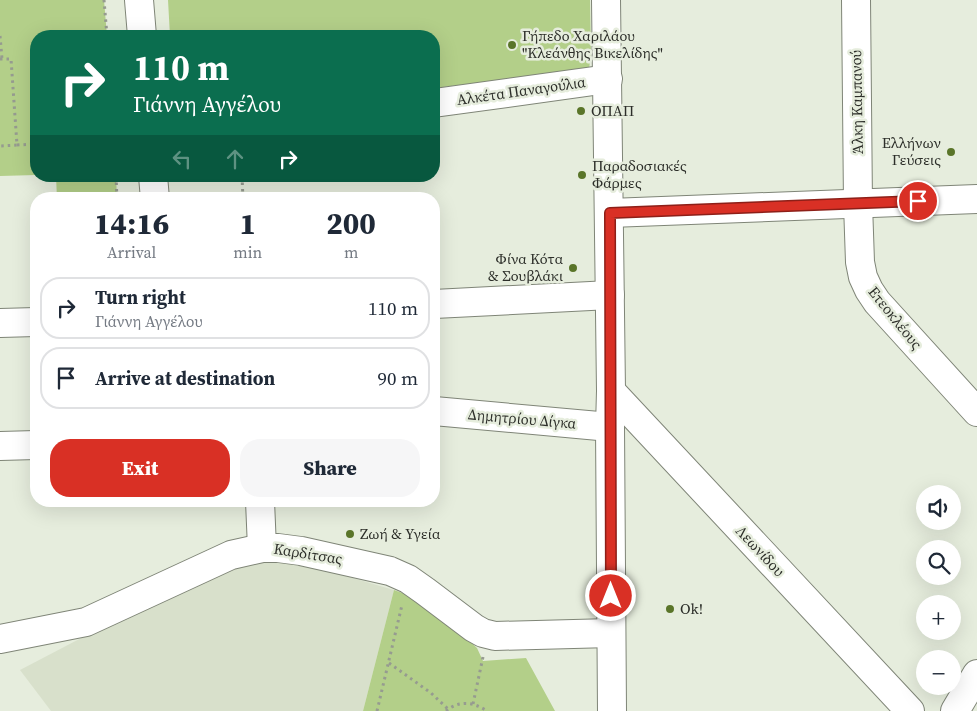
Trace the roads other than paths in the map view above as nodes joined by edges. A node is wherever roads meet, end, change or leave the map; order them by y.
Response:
1 (139, 0) edge
2 (606, 0) edge
3 (856, 0) edge
4 (142, 30) edge
5 (608, 79) junction
6 (440, 102) edge
7 (977, 199) edge
8 (858, 204) junction
9 (610, 213) junction
10 (610, 295) junction
11 (440, 304) edge
12 (30, 322) edge
13 (0, 323) edge
14 (611, 391) junction
15 (977, 412) edge
16 (440, 413) edge
17 (610, 427) junction
18 (30, 445) edge
19 (0, 446) edge
20 (260, 507) edge
21 (262, 548) junction
22 (611, 633) junction
23 (0, 639) edge
24 (977, 674) edge
25 (612, 711) edge
26 (910, 711) edge
27 (955, 711) edge

1 - 4 street
2 - 5 street
3 - 8 street, Άλκη Καμπανού
5 - 6 street, Αλκέτα Παναγούλια
5 - 9 street
7 - 8 street
8 - 9 street
8 - 15 street, Ετεοκλέους
9 - 10 street
10 - 11 street
10 - 14 street
12 - 13 street
14 - 17 street
14 - 26 street, Λεωνίδου
16 - 17 street, Δημητρίου Δίγκα
17 - 22 street
18 - 19 street
20 - 21 street
21 - 22 street, Καρδίτσας
21 - 23 street, Καρδίτσας
22 - 25 street
24 - 27 street

